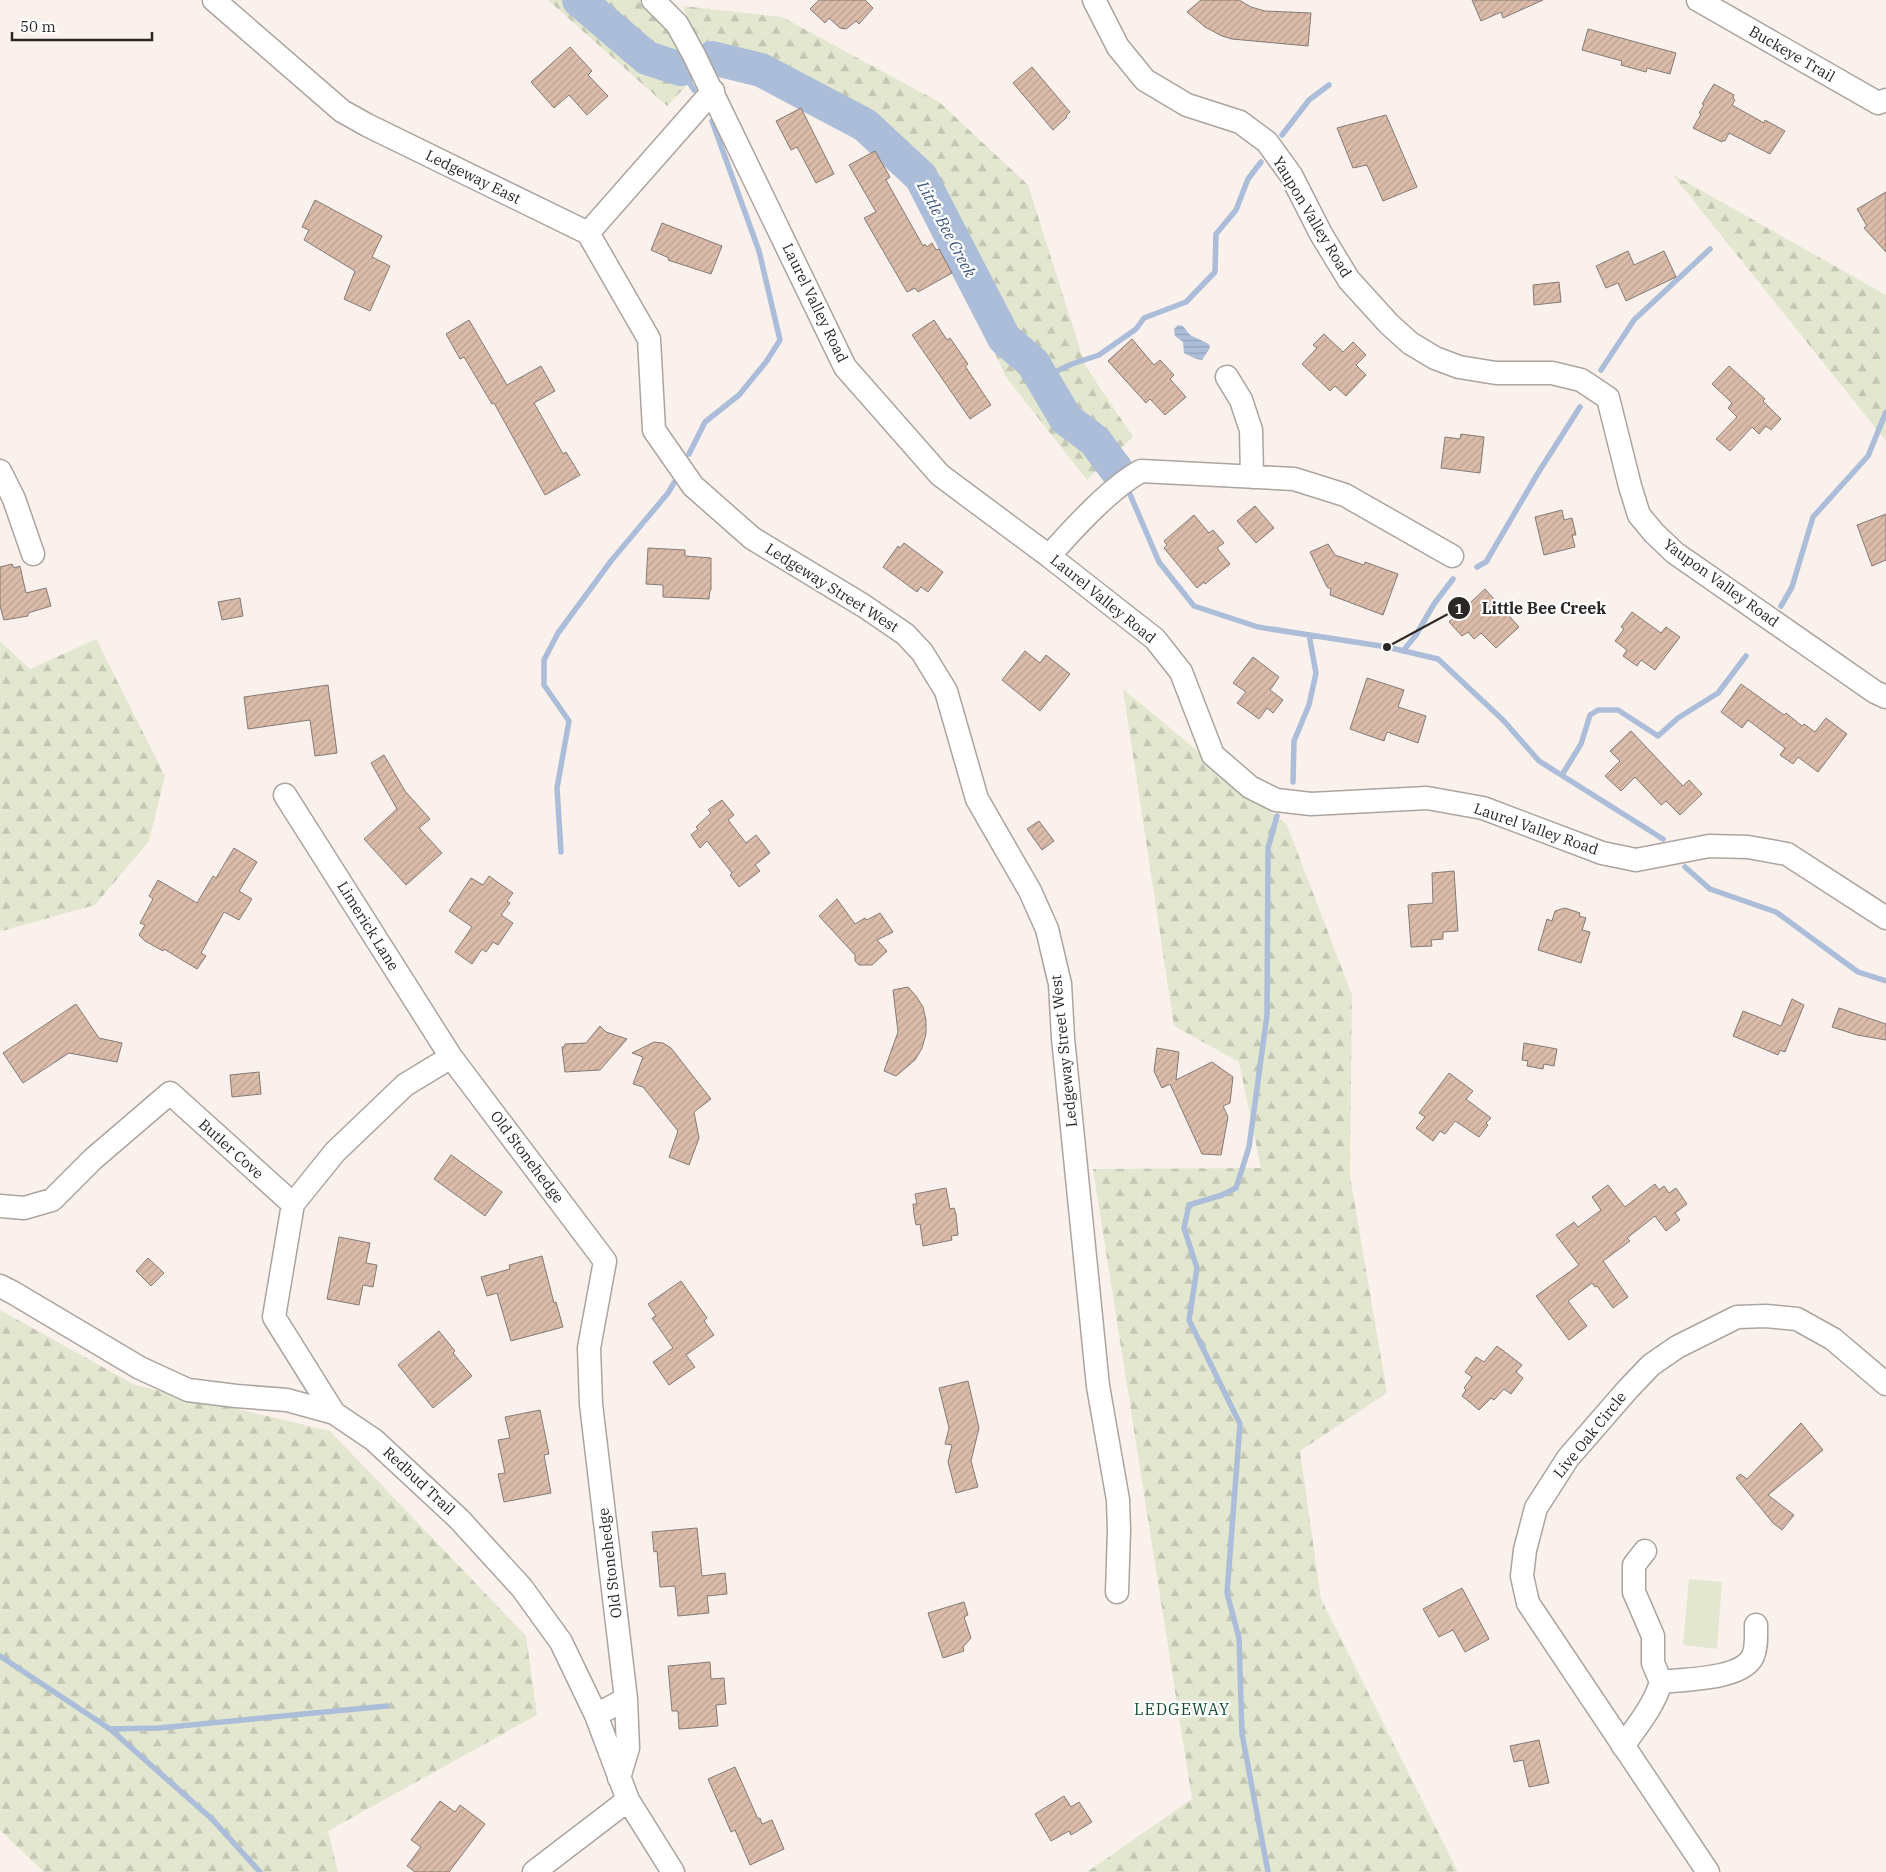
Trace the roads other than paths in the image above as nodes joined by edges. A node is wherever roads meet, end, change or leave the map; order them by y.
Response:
1 (214, 0) edge
2 (653, 0) edge
3 (1094, 0) edge
4 (1698, 0) edge
5 (713, 91) junction
6 (1886, 100) edge
7 (588, 233) junction
8 (1227, 377) dead end
9 (0, 471) edge
10 (1252, 476) junction
11 (33, 554) dead end
12 (1050, 556) junction
13 (1452, 556) dead end
14 (1886, 697) edge
15 (285, 795) dead end
16 (1886, 918) edge
17 (451, 1056) junction
18 (293, 1204) junction
19 (0, 1206) edge
20 (0, 1286) edge
21 (1886, 1384) edge
22 (334, 1412) junction
23 (1645, 1552) dead end
24 (1117, 1592) dead end
25 (1756, 1625) dead end
26 (1661, 1682) junction
27 (626, 1699) junction
28 (596, 1715) junction
29 (1623, 1746) junction
30 (619, 1778) junction
31 (628, 1800) junction
32 (534, 1872) edge
33 (673, 1872) edge
34 (1708, 1872) edge

1 - 7 street, Ledgeway East
2 - 5 street, Laurel Valley Road
3 - 14 street, Yaupon Valley Road
4 - 6 street, Buckeye Trail
5 - 7 street
5 - 12 street, Laurel Valley Road
7 - 24 street, Ledgeway Street West
8 - 10 street
9 - 11 street
10 - 12 street
10 - 13 street
12 - 16 street, Laurel Valley Road
15 - 17 street, Limerick Lane
17 - 18 street
17 - 27 street, Old Stonehedge
18 - 19 street, Butler Cove
18 - 22 street
20 - 22 street, Redbud Trail
21 - 29 street, Live Oak Circle
22 - 28 street, Redbud Trail
23 - 26 street
25 - 26 street
26 - 29 street
27 - 28 street
27 - 30 street, Old Stonehedge
28 - 30 street, Redbud Trail
29 - 34 street, Live Oak Circle
30 - 31 street, Redbud Trail
31 - 32 street
31 - 33 street, Redbud Trail

